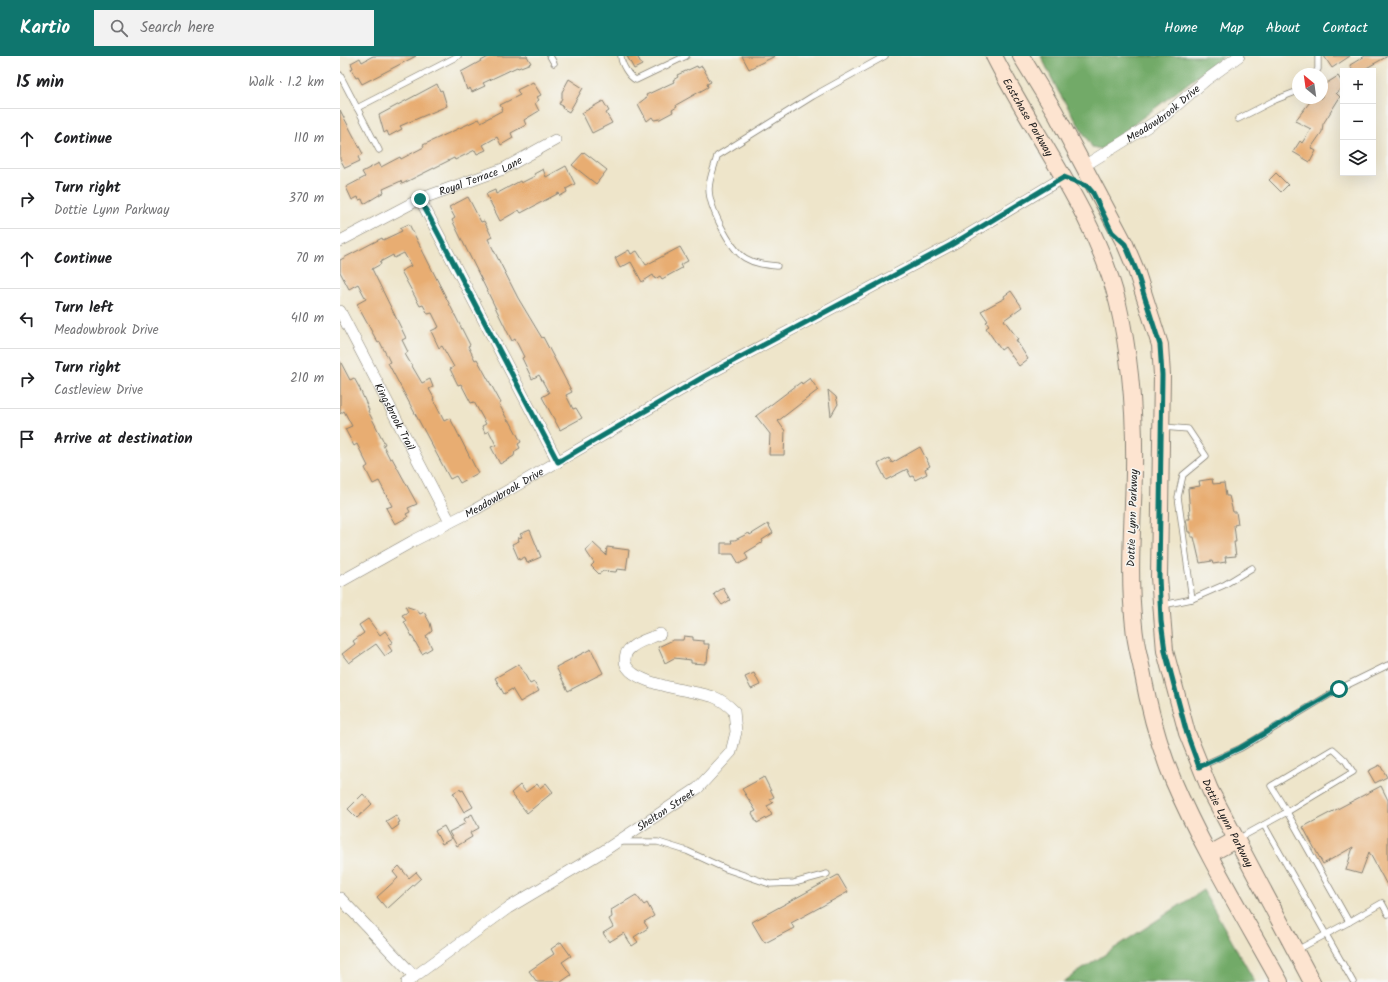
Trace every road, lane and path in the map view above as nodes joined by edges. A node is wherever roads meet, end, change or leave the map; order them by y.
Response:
1 (458, 56) edge
2 (550, 56) edge
3 (621, 56) edge
4 (686, 56) edge
5 (885, 56) edge
6 (994, 56) edge
7 (1021, 56) edge
8 (1239, 56) edge
9 (1318, 56) edge
10 (554, 63) dead end
11 (1318, 68) edge
12 (340, 75) edge
13 (1292, 93) edge
14 (357, 108) junction
15 (1238, 118) dead end
16 (555, 140) dead end
17 (378, 150) dead end
18 (1084, 166) junction
19 (1064, 177) junction
20 (420, 199) junction
21 (340, 241) edge
22 (1125, 244) junction
23 (777, 266) dead end
24 (340, 310) edge
25 (1161, 427) junction
26 (558, 462) junction
27 (450, 522) junction
28 (1252, 568) dead end
29 (340, 582) edge
30 (1192, 599) junction
31 (1160, 606) junction
32 (660, 634) dead end
33 (1388, 665) edge
34 (1199, 767) junction
35 (1287, 812) junction
36 (1264, 824) junction
37 (1235, 840) junction
38 (618, 842) junction
39 (1210, 854) junction
40 (827, 874) dead end
41 (340, 898) edge
42 (1388, 914) edge
43 (1348, 922) junction
44 (1326, 934) junction
45 (1295, 951) junction
46 (411, 979) edge
47 (1280, 982) edge
48 (1312, 982) edge
49 (1354, 982) edge

1 - 14 lane
2 - 10 lane
3 - 4 lane
5 - 23 lane
6 - 19 main road, Eastchase Parkway
7 - 18 main road
8 - 18 street, Meadowbrook Drive
9 - 11 lane
12 - 14 lane
13 - 15 lane
14 - 17 lane
16 - 20 street, Royal Terrace Lane
18 - 22 main road, Dottie Lynn Parkway
19 - 22 main road
19 - 26 street, Meadowbrook Drive
19 - 39 main road, Dottie Lynn Parkway
20 - 21 street, Royal Terrace Lane
20 - 26 street
22 - 25 main road, Dottie Lynn Parkway
24 - 27 street, Kingsbrook Trail
25 - 30 lane
25 - 31 main road, Dottie Lynn Parkway
26 - 27 street, Meadowbrook Drive
27 - 29 street, Meadowbrook Drive
28 - 30 lane
30 - 31 lane
31 - 34 main road, Dottie Lynn Parkway
32 - 38 street, Shelton Street
33 - 34 lane
34 - 37 main road, Dottie Lynn Parkway
35 - 35 lane
35 - 36 lane
35 - 43 lane
36 - 37 lane
36 - 44 lane
37 - 39 main road
37 - 45 main road, Dottie Lynn Parkway
38 - 40 lane
38 - 46 street, Shelton Street
39 - 47 main road, Dottie Lynn Parkway
41 - 46 street
42 - 43 lane
43 - 44 lane
44 - 45 lane
44 - 49 lane
45 - 48 main road, Dottie Lynn Parkway

